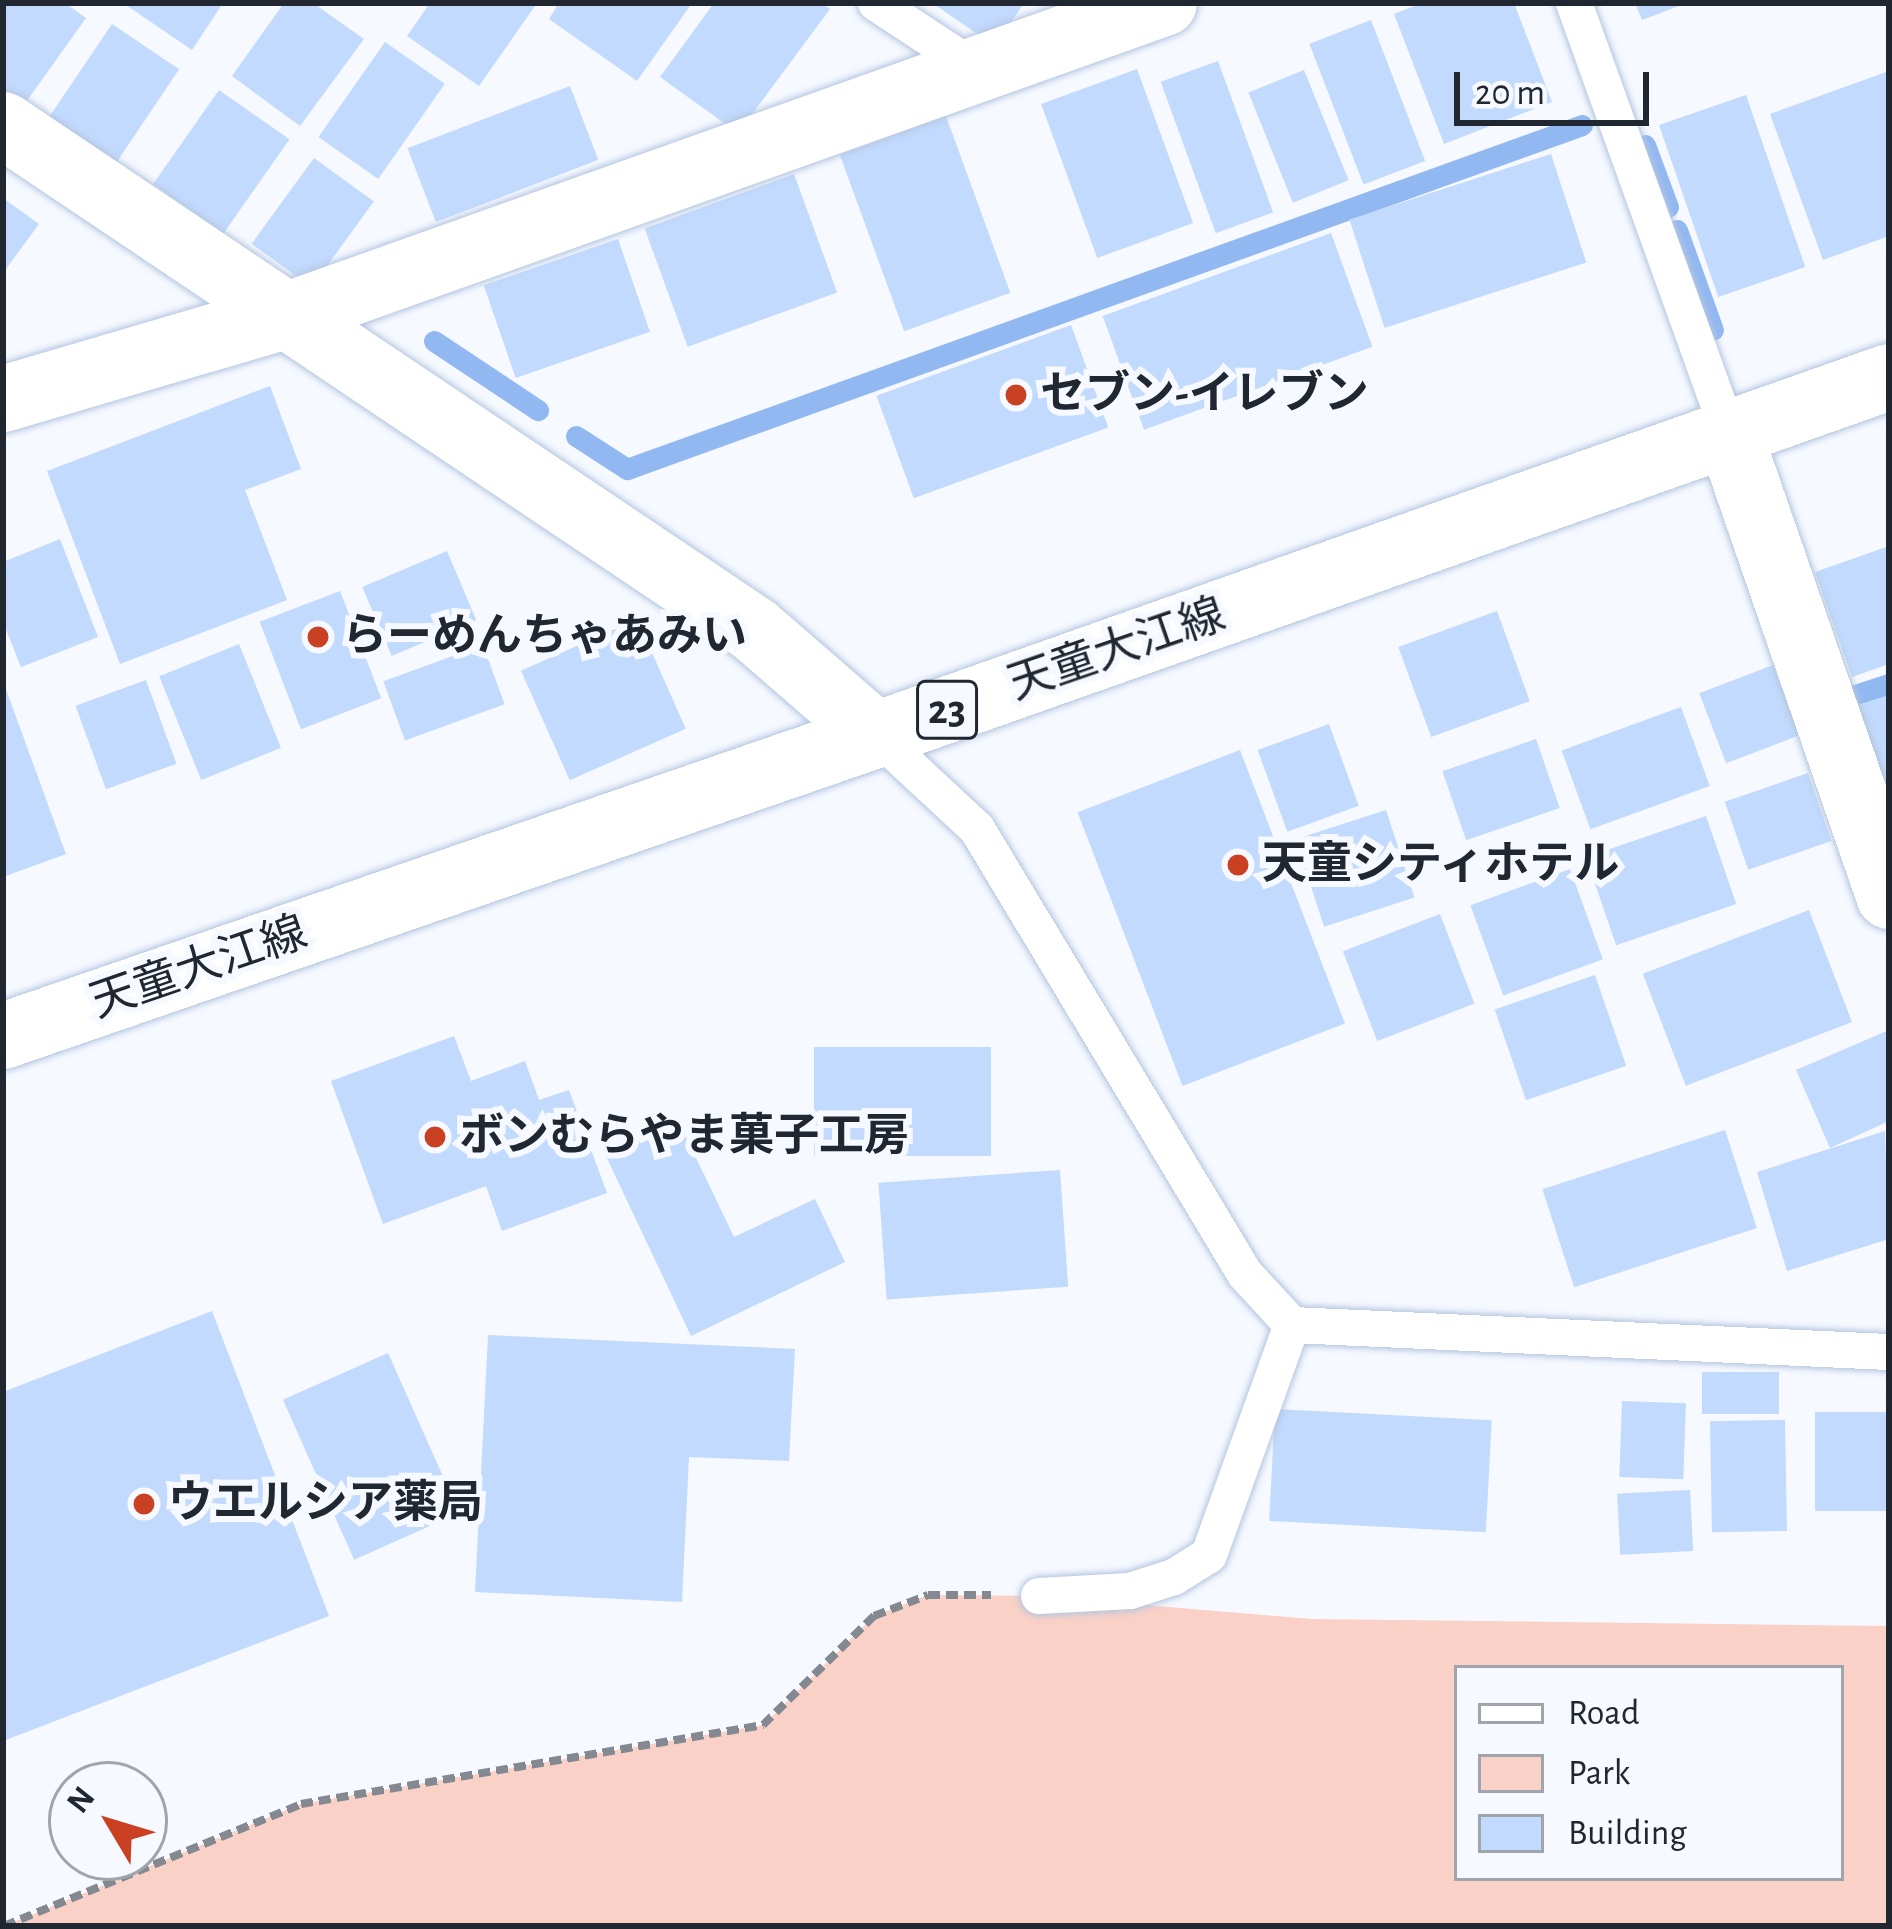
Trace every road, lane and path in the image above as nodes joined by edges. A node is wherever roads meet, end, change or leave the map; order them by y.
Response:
1 (876, 3) edge
2 (1164, 3) edge
3 (1574, 3) edge
4 (978, 70) junction
5 (3, 125) edge
6 (285, 316) junction
7 (1889, 377) edge
8 (3, 399) edge
9 (1729, 433) junction
10 (876, 735) junction
11 (1887, 884) edge
12 (3, 1036) edge
13 (1292, 1325) junction
14 (1889, 1352) edge
15 (1039, 1596) joint
16 (4, 1926) edge

1 - 4 lane
2 - 4 street
3 - 9 lane
4 - 6 street
5 - 6 street
6 - 8 street
6 - 10 street
7 - 9 street, 天童大江線 / 23
9 - 10 street, 天童大江線 / 23
9 - 11 street
10 - 12 street, 天童大江線 / 23
10 - 13 lane
13 - 14 lane
13 - 15 lane
15 - 16 path

